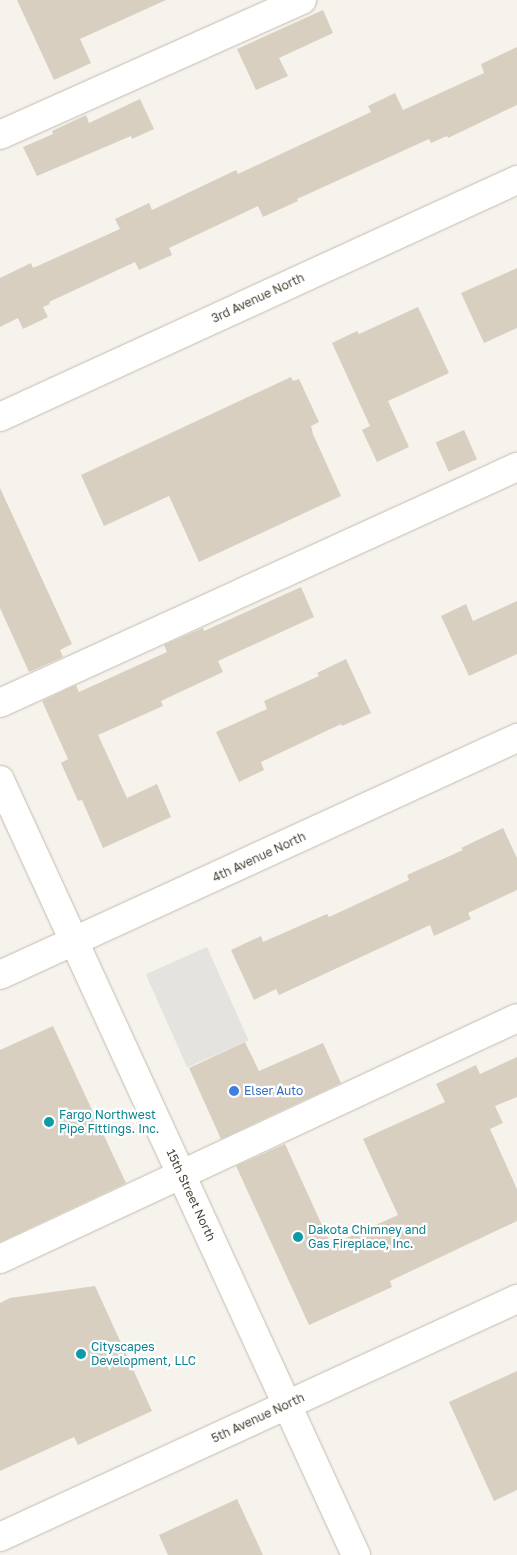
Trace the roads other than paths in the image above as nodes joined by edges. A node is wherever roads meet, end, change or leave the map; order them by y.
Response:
1 (302, 0) edge
2 (0, 135) edge
3 (517, 180) edge
4 (0, 417) edge
5 (517, 467) edge
6 (0, 703) edge
7 (517, 738) edge
8 (0, 780) edge
9 (74, 942) junction
10 (0, 976) edge
11 (517, 1018) edge
12 (182, 1176) junction
13 (0, 1259) edge
14 (517, 1299) edge
15 (287, 1405) junction
16 (0, 1537) edge
17 (356, 1555) edge

1 - 2 street
3 - 4 street, 3rd Avenue North
5 - 6 street
7 - 9 street, 4th Avenue North
8 - 9 street, 15th Street North
9 - 10 street, 4th Avenue North
9 - 12 street, 15th Street North
11 - 12 street
12 - 13 street
12 - 15 street, 15th Street North
14 - 15 street, 5th Avenue North
15 - 16 street, 5th Avenue North
15 - 17 street, 15th Street North

